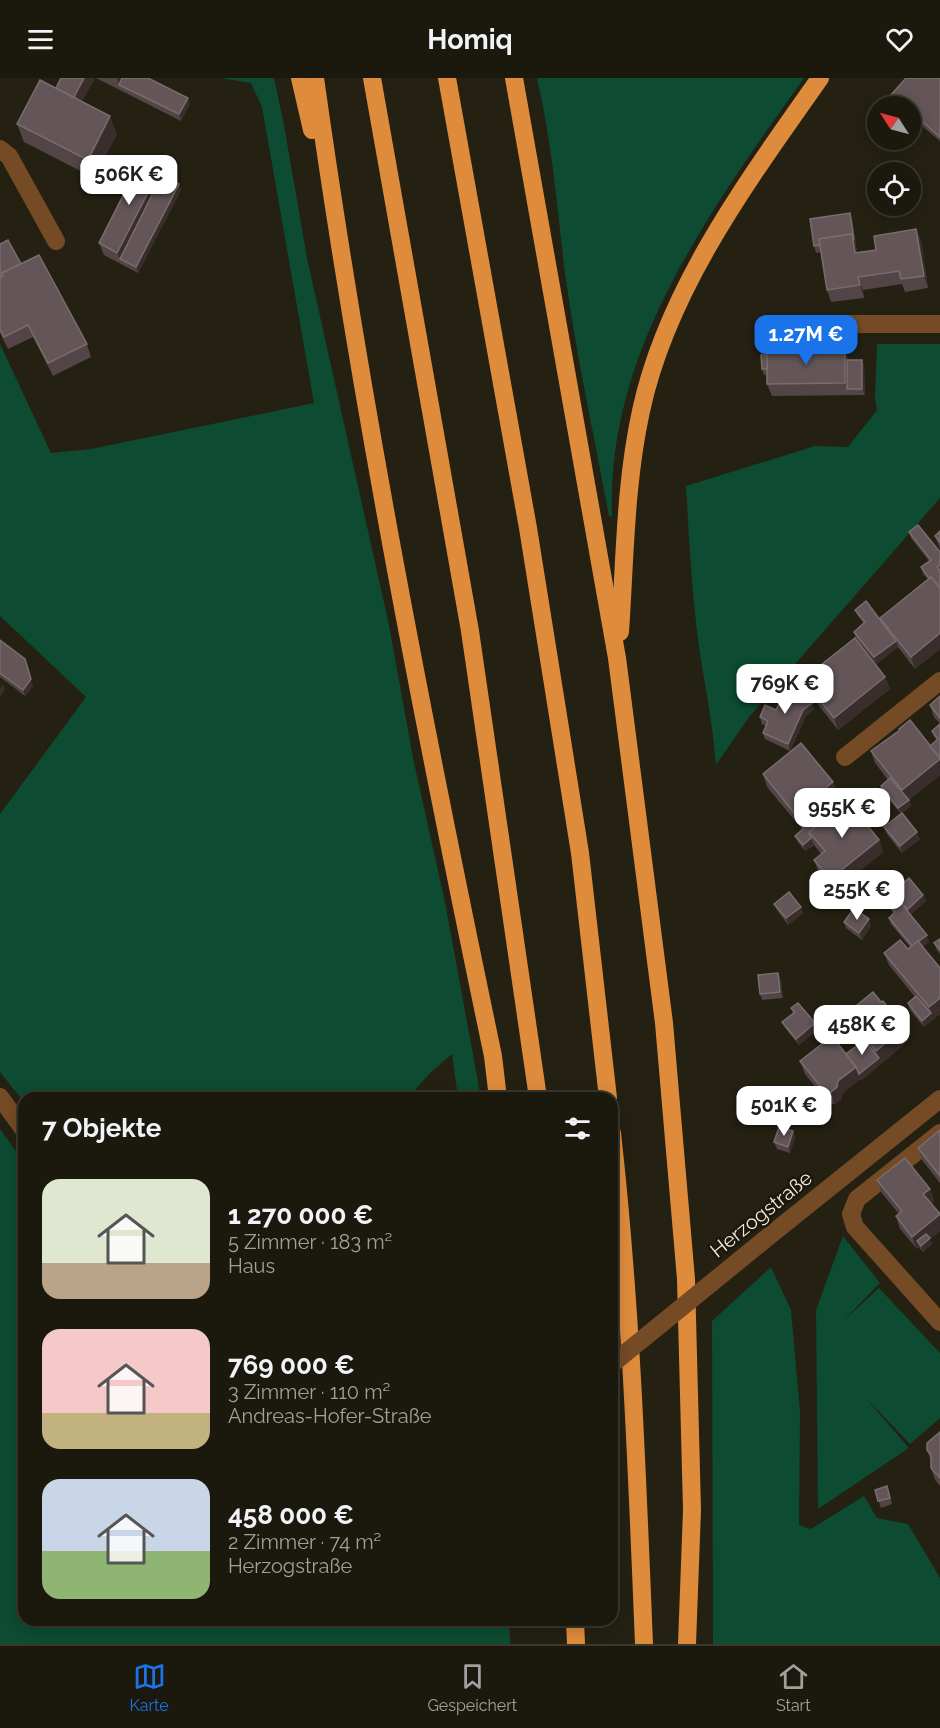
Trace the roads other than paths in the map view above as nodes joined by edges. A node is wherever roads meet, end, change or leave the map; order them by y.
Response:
1 (300, 78) edge
2 (315, 78) edge
3 (372, 78) edge
4 (447, 78) edge
5 (514, 78) edge
6 (820, 78) edge
7 (0, 149) edge
8 (56, 241) dead end
9 (338, 246) junction
10 (798, 324) dead end
11 (940, 324) edge
12 (618, 658) junction
13 (940, 681) edge
14 (845, 757) dead end
15 (497, 1092) edge
16 (537, 1092) edge
17 (607, 1092) edge
18 (0, 1097) edge
19 (940, 1100) edge
20 (18, 1122) edge
21 (940, 1133) edge
22 (618, 1187) edge
23 (940, 1322) edge
24 (618, 1359) edge
25 (575, 1626) edge
26 (576, 1644) edge
27 (645, 1644) edge
28 (687, 1644) edge

1 - 9 highway
2 - 9 highway
3 - 16 highway
4 - 17 highway
5 - 12 highway
6 - 12 highway
7 - 8 street
9 - 15 highway
10 - 11 street
12 - 28 highway
13 - 14 street
18 - 20 street
19 - 24 street, Herzogstraße, bridge
21 - 23 street
22 - 27 highway
25 - 26 highway

